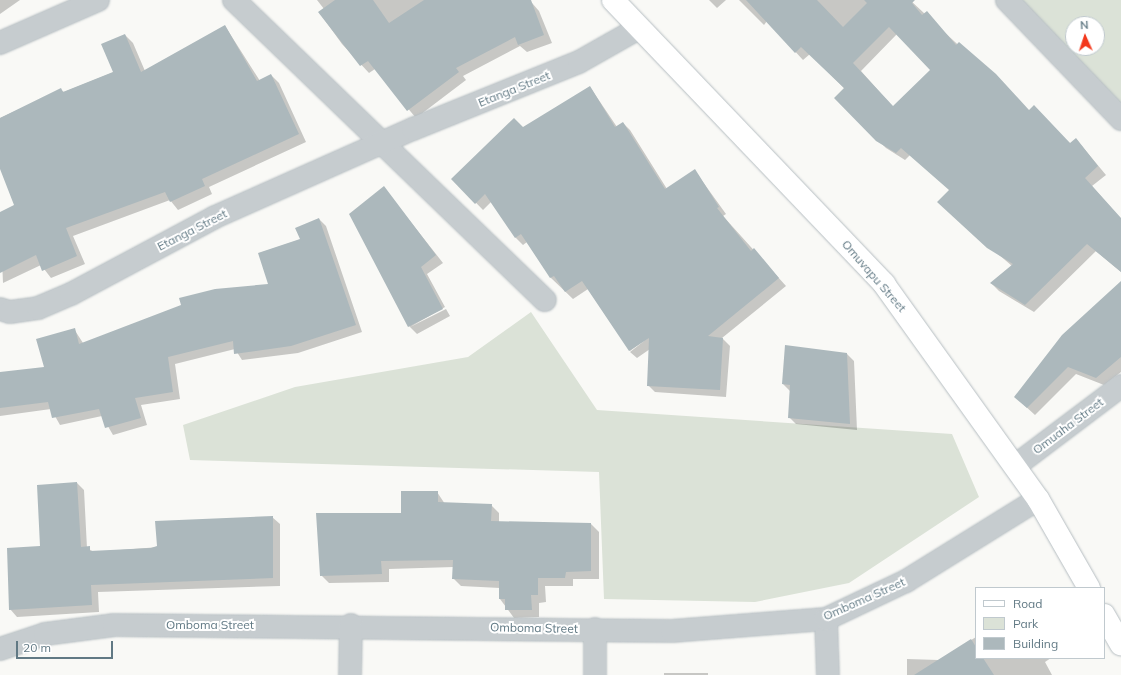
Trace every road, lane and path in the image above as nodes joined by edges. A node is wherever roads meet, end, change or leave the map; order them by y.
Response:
1 (98, 0) edge
2 (234, 0) edge
3 (613, 0) edge
4 (1007, 0) edge
5 (639, 28) junction
6 (0, 43) edge
7 (1121, 119) edge
8 (385, 142) junction
9 (545, 300) dead end
10 (0, 309) edge
11 (1121, 386) edge
12 (1015, 466) junction
13 (1038, 500) junction
14 (1088, 587) edge
15 (1105, 616) edge
16 (826, 619) junction
17 (351, 625) junction
18 (595, 629) junction
19 (1121, 644) edge
20 (0, 649) edge
21 (350, 675) edge
22 (595, 675) edge
23 (828, 675) edge

1 - 6 street
2 - 8 street
3 - 5 street, Omuvapu Street
4 - 7 street
5 - 8 street, Etanga Street
5 - 12 street, Omuvapu Street
8 - 9 street
8 - 10 street, Etanga Street
11 - 12 street, Omuaha Street
12 - 13 street, Omuvapu Street
13 - 14 street, Omuvapu Street
13 - 16 street, Omboma Street
15 - 19 street
16 - 18 street, Omboma Street
16 - 23 street
17 - 18 street, Omboma Street
17 - 20 street, Omboma Street
17 - 21 street
18 - 22 street

